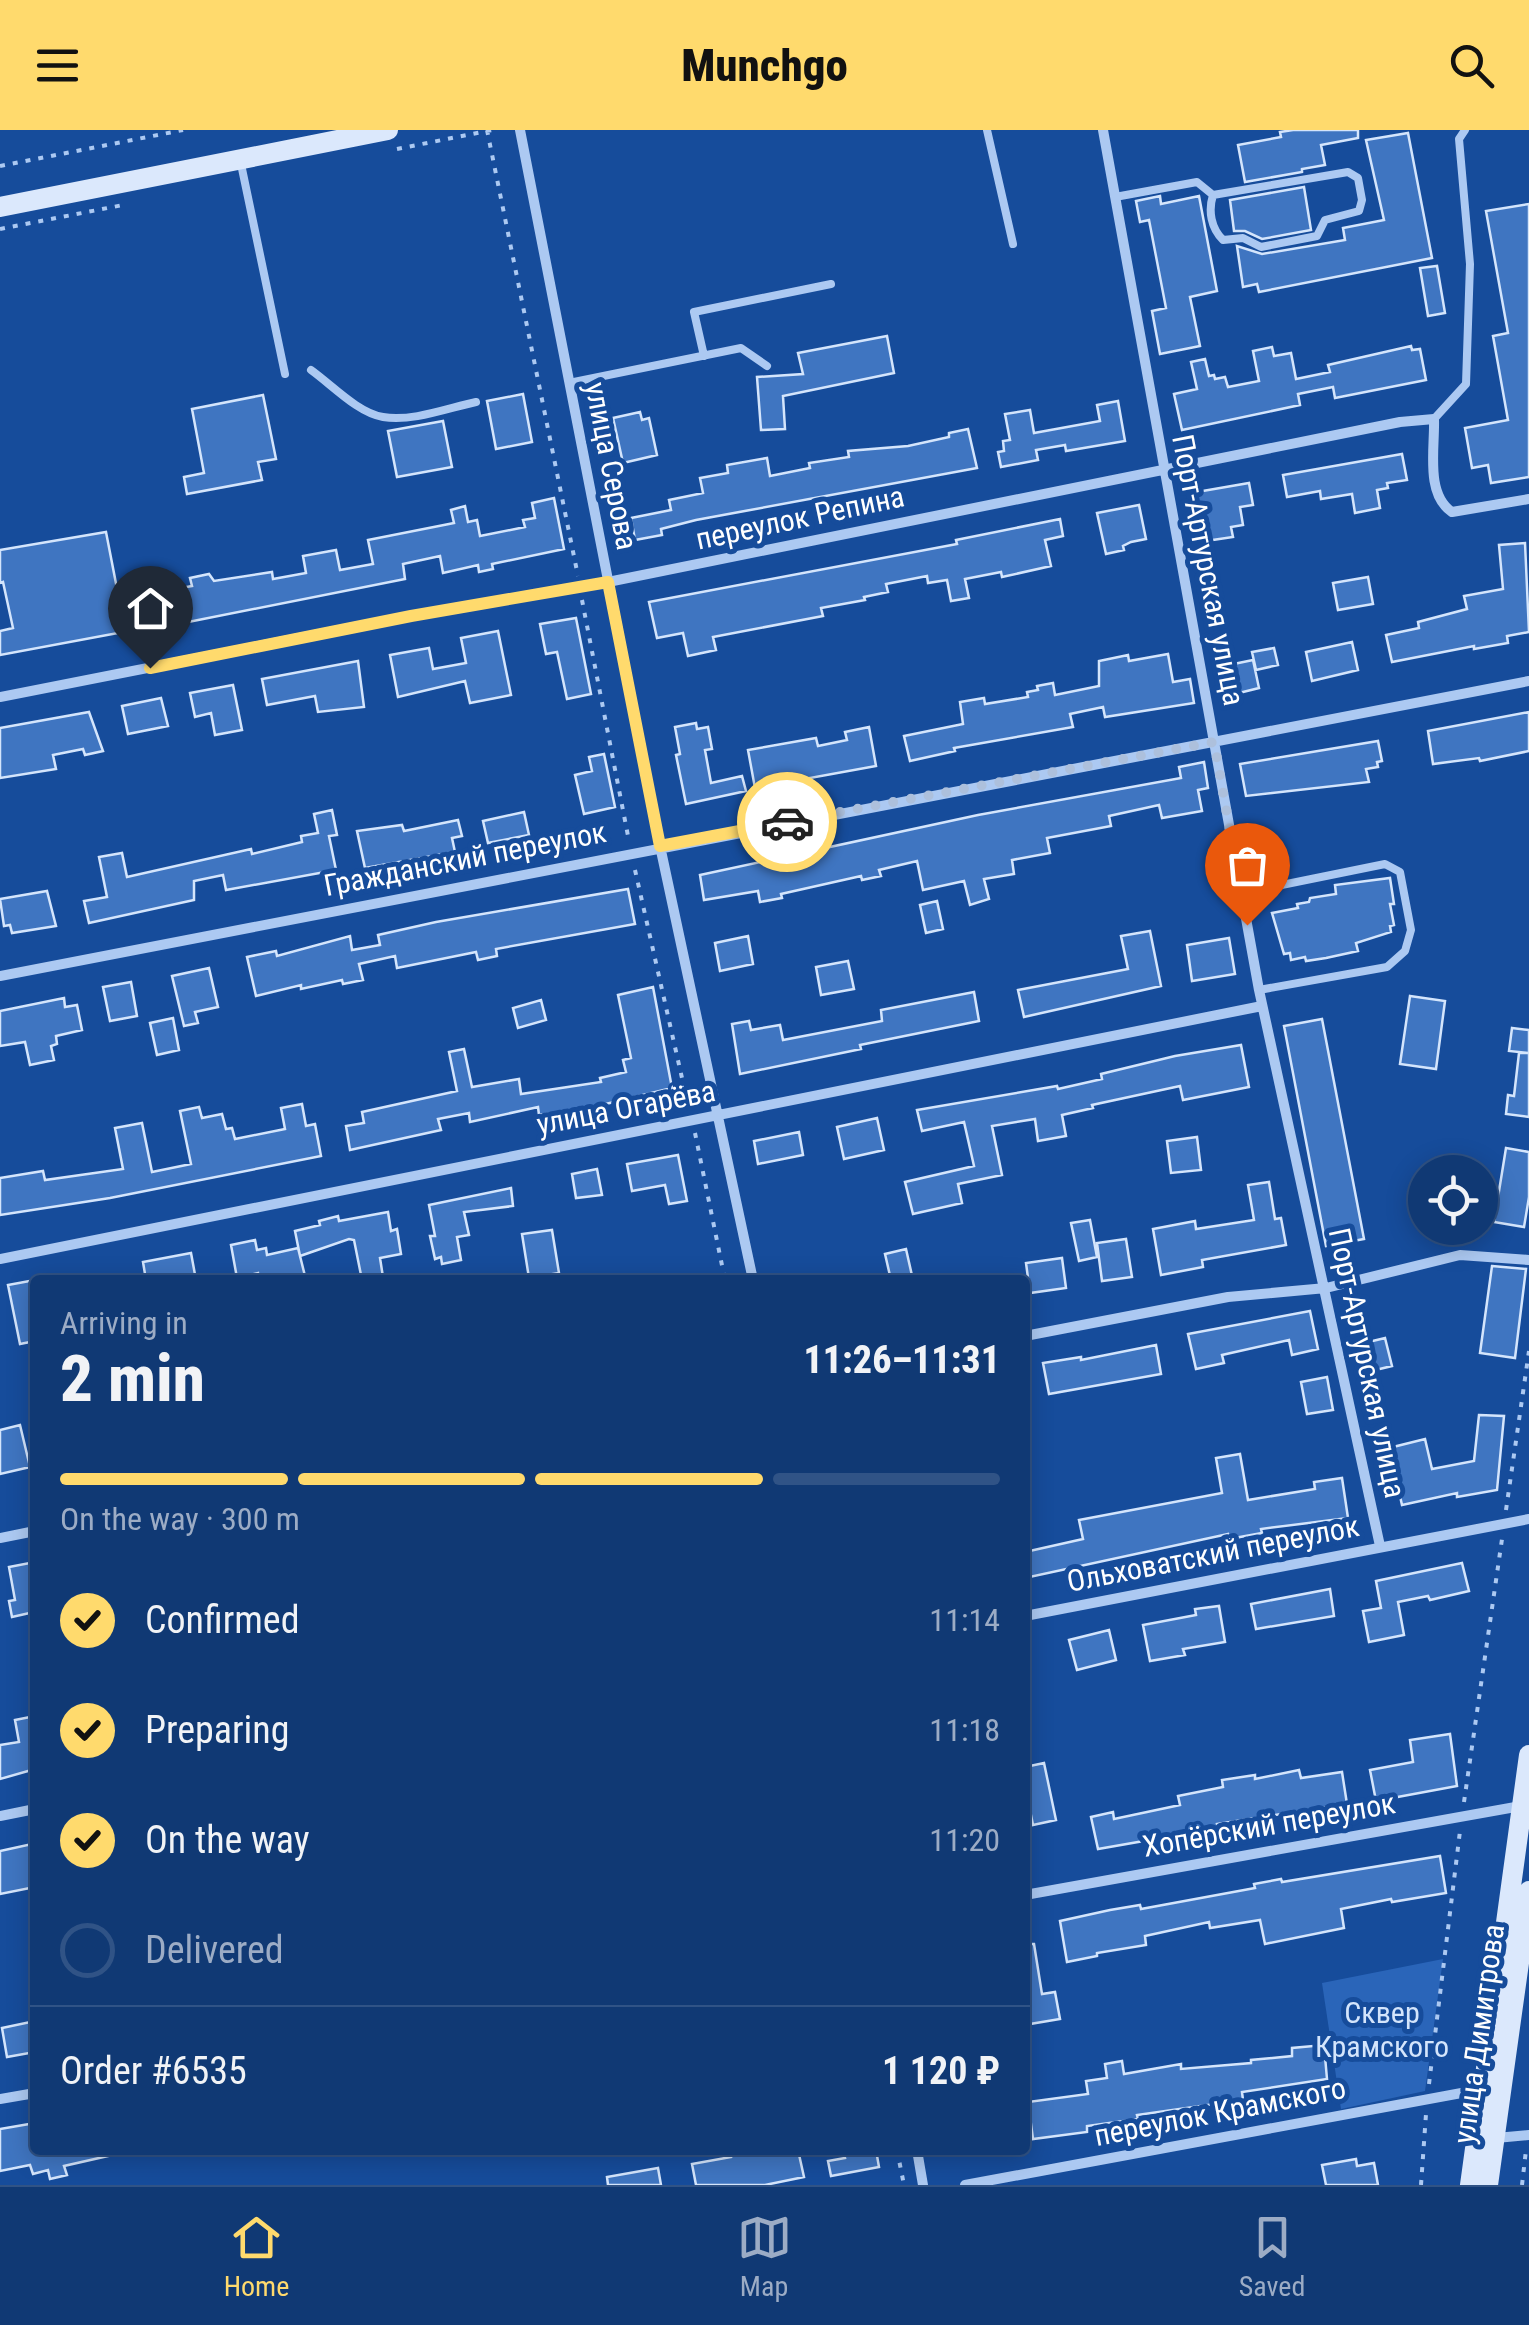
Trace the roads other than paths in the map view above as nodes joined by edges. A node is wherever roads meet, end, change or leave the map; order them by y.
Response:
1 (388, 130) edge
2 (520, 130) edge
3 (987, 130) edge
4 (1104, 130) edge
5 (1466, 130) edge
6 (240, 159) junction
7 (1213, 194) junction
8 (1115, 197) junction
9 (0, 206) edge
10 (1012, 244) dead end
11 (831, 284) dead end
12 (704, 356) junction
13 (766, 366) dead end
14 (312, 370) dead end
15 (285, 374) dead end
16 (569, 382) junction
17 (476, 402) dead end
18 (1434, 419) junction
19 (1162, 469) junction
20 (1529, 499) edge
21 (608, 582) junction
22 (1529, 681) edge
23 (0, 697) edge
24 (1214, 742) junction
25 (660, 846) junction
26 (1242, 893) junction
27 (0, 976) edge
28 (1259, 990) junction
29 (1262, 1006) junction
30 (716, 1116) junction
31 (0, 1259) edge
32 (1529, 1260) edge
33 (751, 1275) edge
34 (1326, 1288) junction
35 (1030, 1335) edge
36 (1529, 1519) edge
37 (30, 1532) edge
38 (0, 1538) edge
39 (1380, 1546) junction
40 (1030, 1615) edge
41 (1529, 1755) edge
42 (1522, 1806) junction
43 (30, 1810) edge
44 (0, 1816) edge
45 (1529, 1891) edge
46 (1030, 1894) edge
47 (1483, 2089) junction
48 (30, 2093) edge
49 (0, 2099) edge
50 (1529, 2135) edge
51 (1495, 2138) junction
52 (918, 2155) edge
53 (923, 2185) edge
54 (965, 2185) edge
55 (1470, 2185) edge
56 (1488, 2185) edge

1 - 6 main road
2 - 16 street, улица Серова
3 - 10 lane
4 - 8 street, Порт-Артурская улица
5 - 18 lane
6 - 9 main road
6 - 15 lane
7 - 7 lane
7 - 8 lane
8 - 19 street, Порт-Артурская улица
11 - 12 lane
12 - 13 lane
12 - 16 lane
14 - 17 lane
16 - 21 street, улица Серова
18 - 19 street, переулок Репина
18 - 20 street
19 - 21 street, переулок Репина
19 - 24 street, Порт-Артурская улица
21 - 23 street, переулок Репина
21 - 25 street, улица Серова
22 - 24 street, Гражданский переулок
24 - 25 street, Гражданский переулок
24 - 26 street, Порт-Артурская улица
25 - 27 street, Гражданский переулок
25 - 30 street, улица Серова
26 - 28 street, Порт-Артурская улица
26 - 28 lane
28 - 29 street, Порт-Артурская улица
29 - 30 street, улица Огарёва
29 - 34 street, Порт-Артурская улица
30 - 31 street, улица Огарёва
30 - 33 street, улица Серова
32 - 34 street
34 - 35 street
34 - 39 street, Порт-Артурская улица
36 - 39 street, Ольховатский переулок
37 - 38 street
39 - 40 street, Ольховатский переулок
41 - 42 main road, улица Димитрова
42 - 46 street, Хопёрский переулок
42 - 47 main road, улица Димитрова
43 - 44 street
45 - 51 main road, улица Димитрова
47 - 54 street, переулок Крамского
47 - 55 main road, улица Димитрова
48 - 49 street
50 - 51 street
51 - 56 main road, улица Димитрова
52 - 53 street

